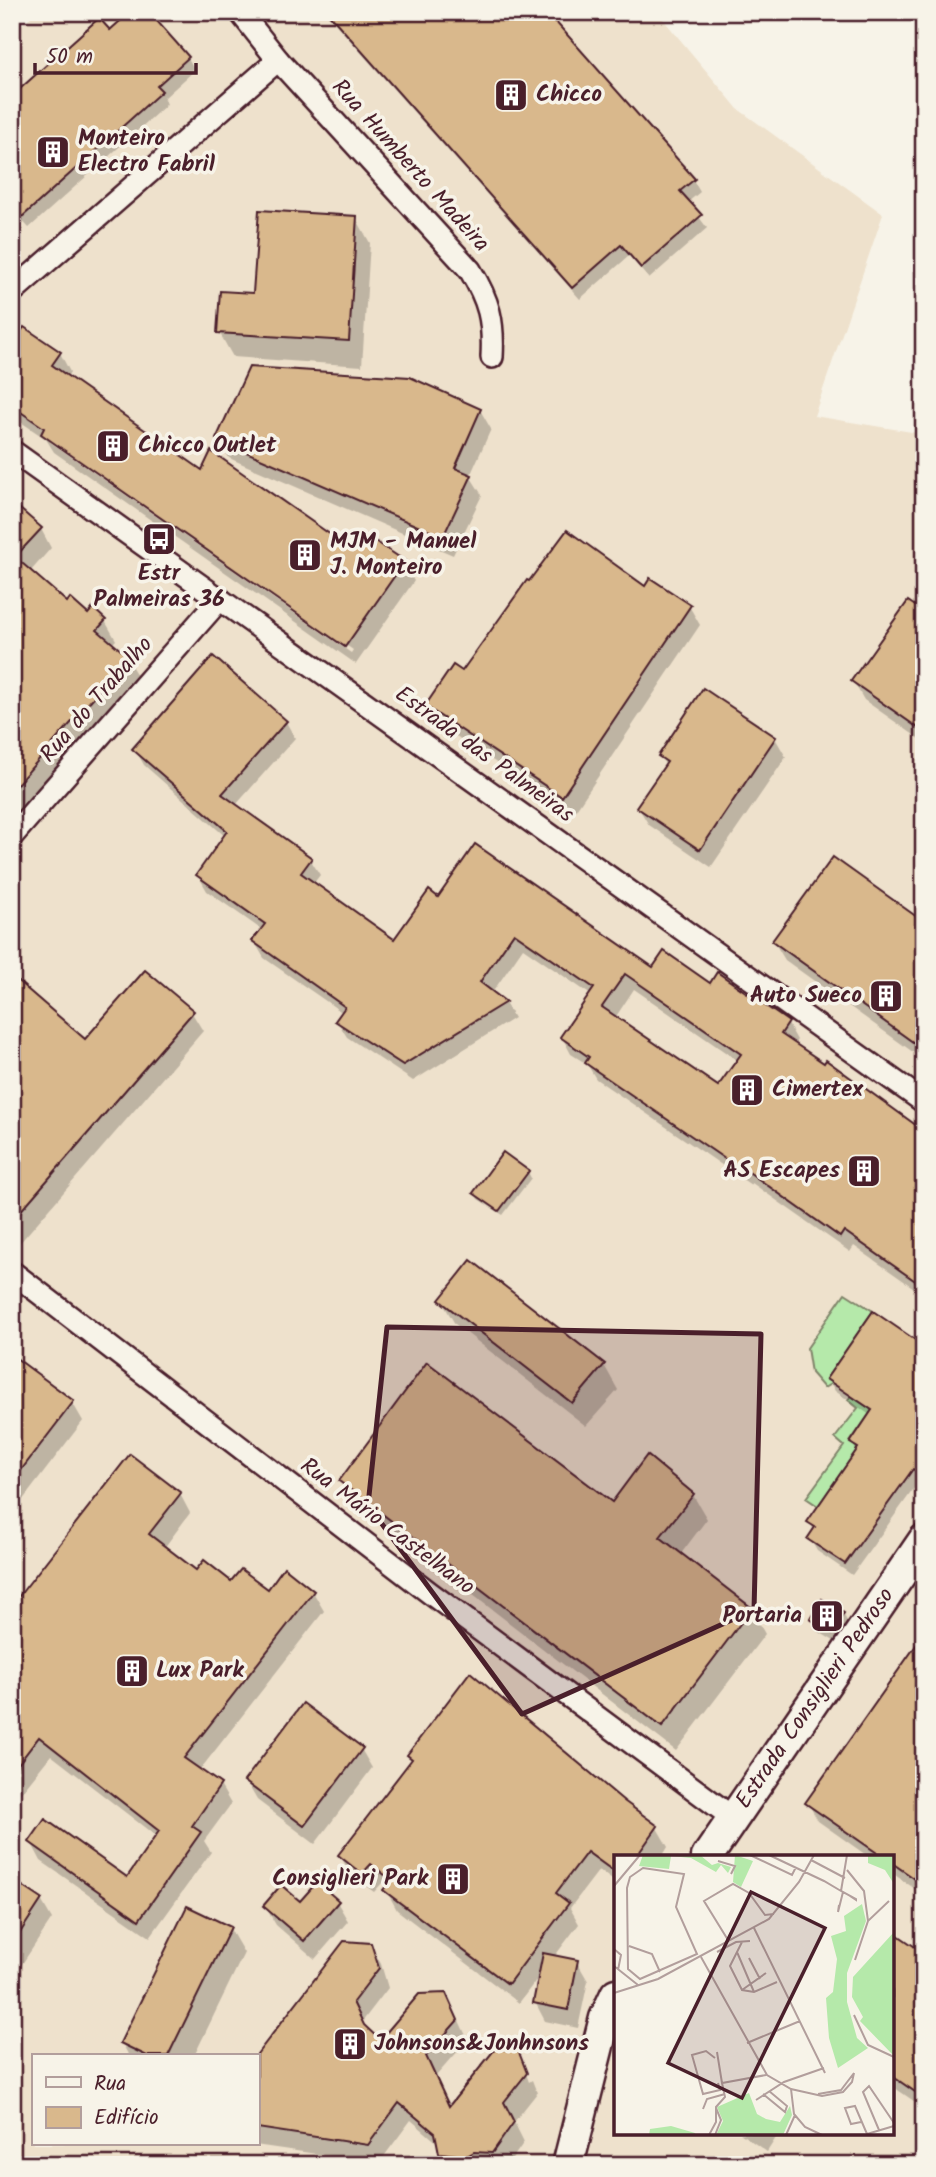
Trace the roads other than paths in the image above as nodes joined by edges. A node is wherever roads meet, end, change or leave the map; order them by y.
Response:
1 (240, 12) edge
2 (278, 60) junction
3 (12, 292) edge
4 (492, 357) dead end
5 (12, 451) edge
6 (220, 599) junction
7 (12, 836) edge
8 (924, 1102) edge
9 (12, 1272) edge
10 (924, 1540) edge
11 (733, 1818) junction
12 (708, 1855) edge
13 (614, 1998) edge
14 (568, 2165) edge

1 - 2 street, Rua Humberto Madeira
2 - 3 street
2 - 4 street, Rua Humberto Madeira
5 - 6 street, Estrada das Palmeiras
6 - 7 street, Rua do Trabalho
6 - 8 street, Estrada das Palmeiras
9 - 11 street, Rua Mário Castelhano
10 - 11 main road, Estrada Consiglieri Pedroso
11 - 12 main road, Estrada Consiglieri Pedroso
13 - 14 main road

